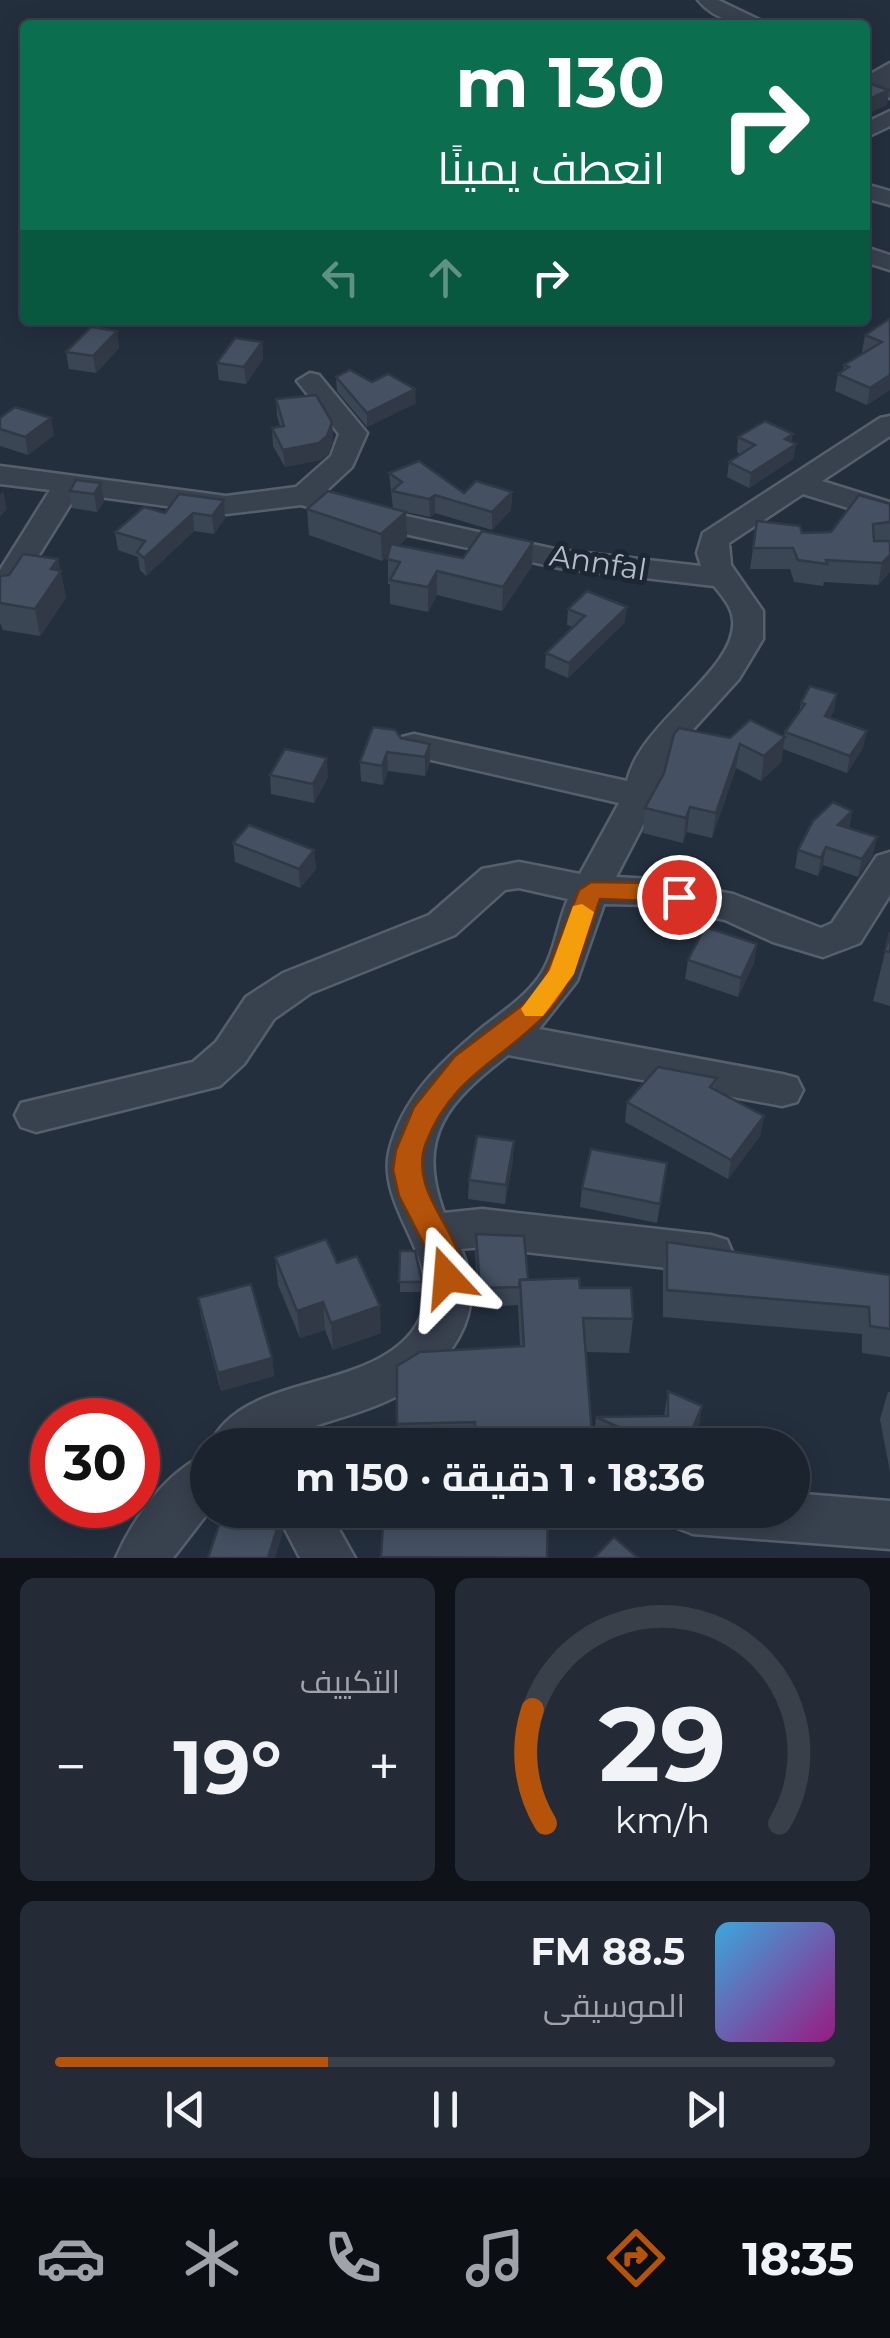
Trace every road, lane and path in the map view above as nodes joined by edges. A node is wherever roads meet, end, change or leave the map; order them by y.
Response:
1 (707, 0) edge
2 (747, 20) edge
3 (872, 52) dead end
4 (890, 67) edge
5 (890, 92) edge
6 (310, 381) dead end
7 (890, 424) edge
8 (0, 475) edge
9 (68, 484) junction
10 (802, 484) junction
11 (303, 496) junction
12 (890, 512) edge
13 (725, 578) junction
14 (0, 592) edge
15 (414, 745) edge
16 (640, 796) junction
17 (890, 865) edge
18 (591, 890) junction
19 (498, 1036) junction
20 (782, 1090) dead end
21 (36, 1115) dead end
22 (433, 1233) junction
23 (757, 1260) edge
24 (260, 1428) edge
25 (190, 1496) edge
26 (810, 1519) edge
27 (890, 1525) edge
28 (311, 1528) edge
29 (142, 1558) edge
30 (329, 1558) edge

1 - 2 street
3 - 4 street
4 - 5 street
6 - 11 street
7 - 10 street
8 - 9 street, Annfal
9 - 11 street, Annfal
9 - 14 street
10 - 12 street
10 - 13 street
11 - 13 street, Annfal
13 - 16 street
15 - 16 street
16 - 18 street
17 - 18 street
18 - 19 street
18 - 21 street
19 - 20 street
19 - 22 street
22 - 23 street
22 - 24 street
25 - 29 street
26 - 27 street
28 - 30 street

